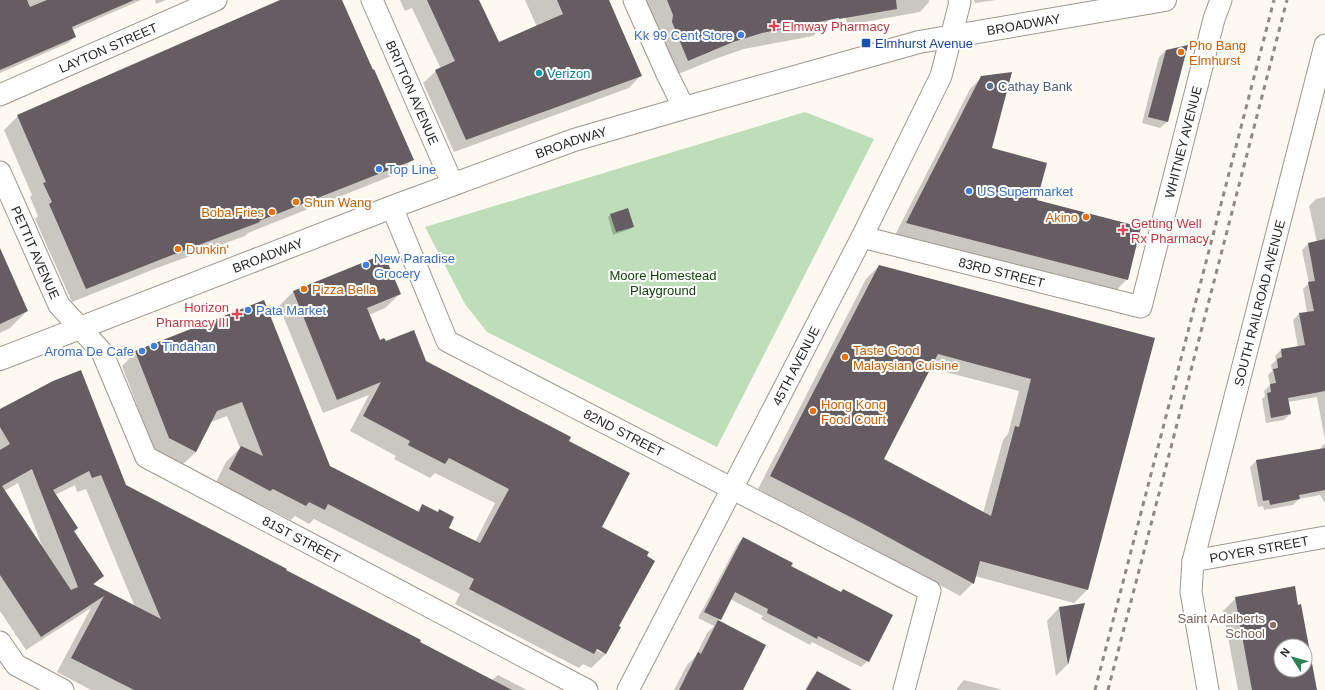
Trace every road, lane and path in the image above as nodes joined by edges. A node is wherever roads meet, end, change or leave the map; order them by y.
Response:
1 (216, 0) edge
2 (372, 0) edge
3 (634, 0) edge
4 (959, 0) edge
5 (1165, 0) edge
6 (1221, 0) edge
7 (951, 37) junction
8 (1325, 45) edge
9 (0, 95) edge
10 (684, 108) junction
11 (0, 172) edge
12 (453, 185) junction
13 (392, 207) junction
14 (862, 237) junction
15 (1141, 307) joint
16 (80, 328) junction
17 (0, 359) edge
18 (733, 489) junction
19 (1325, 537) edge
20 (1193, 561) junction
21 (0, 642) edge
22 (63, 690) edge
23 (587, 690) edge
24 (628, 690) edge
25 (904, 690) edge
26 (1208, 690) edge

1 - 9 street, LAYTON STREET
2 - 12 street, BRITTON AVENUE
3 - 10 street
4 - 7 street
5 - 7 main road, BROADWAY
6 - 15 street, WHITNEY AVENUE
7 - 10 main road, BROADWAY
7 - 14 street, 45TH AVENUE
8 - 20 street, SOUTH RAILROAD AVENUE
10 - 12 main road, BROADWAY
11 - 16 street, PETTIT AVENUE
12 - 13 main road, BROADWAY
13 - 16 main road, BROADWAY
13 - 18 street, 82ND STREET
14 - 15 street, 83RD STREET
14 - 18 street, 45TH AVENUE
16 - 17 main road, BROADWAY
16 - 23 street, 81ST STREET
18 - 24 street, 45TH AVENUE
18 - 25 street, 82ND STREET
19 - 20 street, POYER STREET
20 - 26 street, SOUTH RAILROAD AVENUE
21 - 22 street

